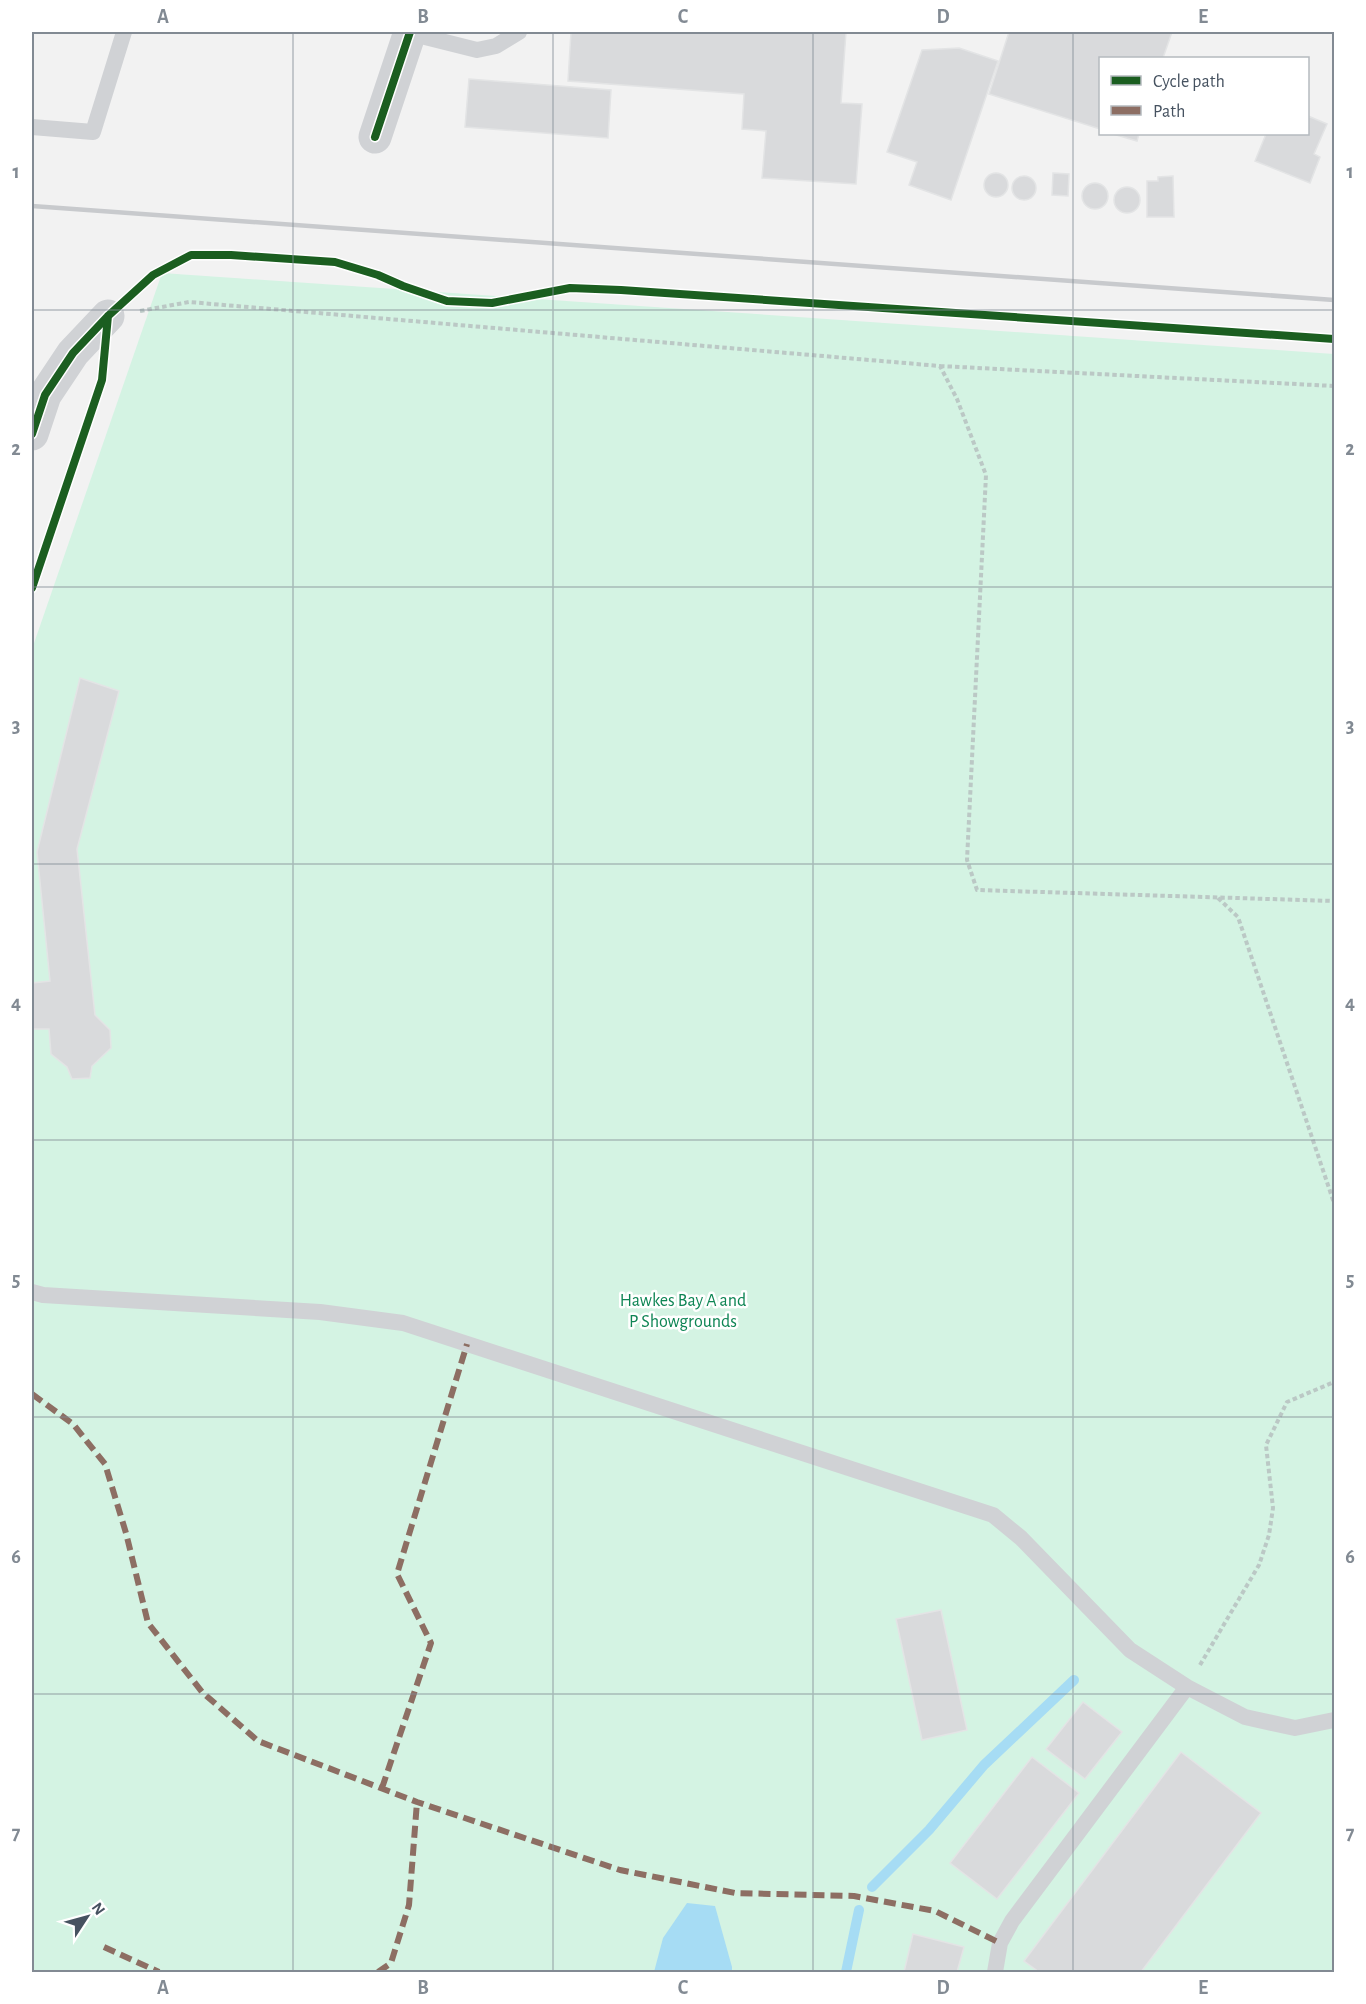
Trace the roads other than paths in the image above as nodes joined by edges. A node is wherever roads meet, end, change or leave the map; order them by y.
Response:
1 (124, 32) edge
2 (410, 32) edge
3 (519, 32) edge
4 (32, 127) edge
5 (375, 137) dead end
6 (108, 316) road end
7 (32, 434) edge
8 (32, 1292) edge
9 (1187, 1687) junction
10 (1335, 1720) edge
11 (995, 1972) edge

1 - 4 lane
2 - 3 lane
2 - 5 street
6 - 7 street
8 - 9 lane
9 - 10 lane
9 - 11 lane

